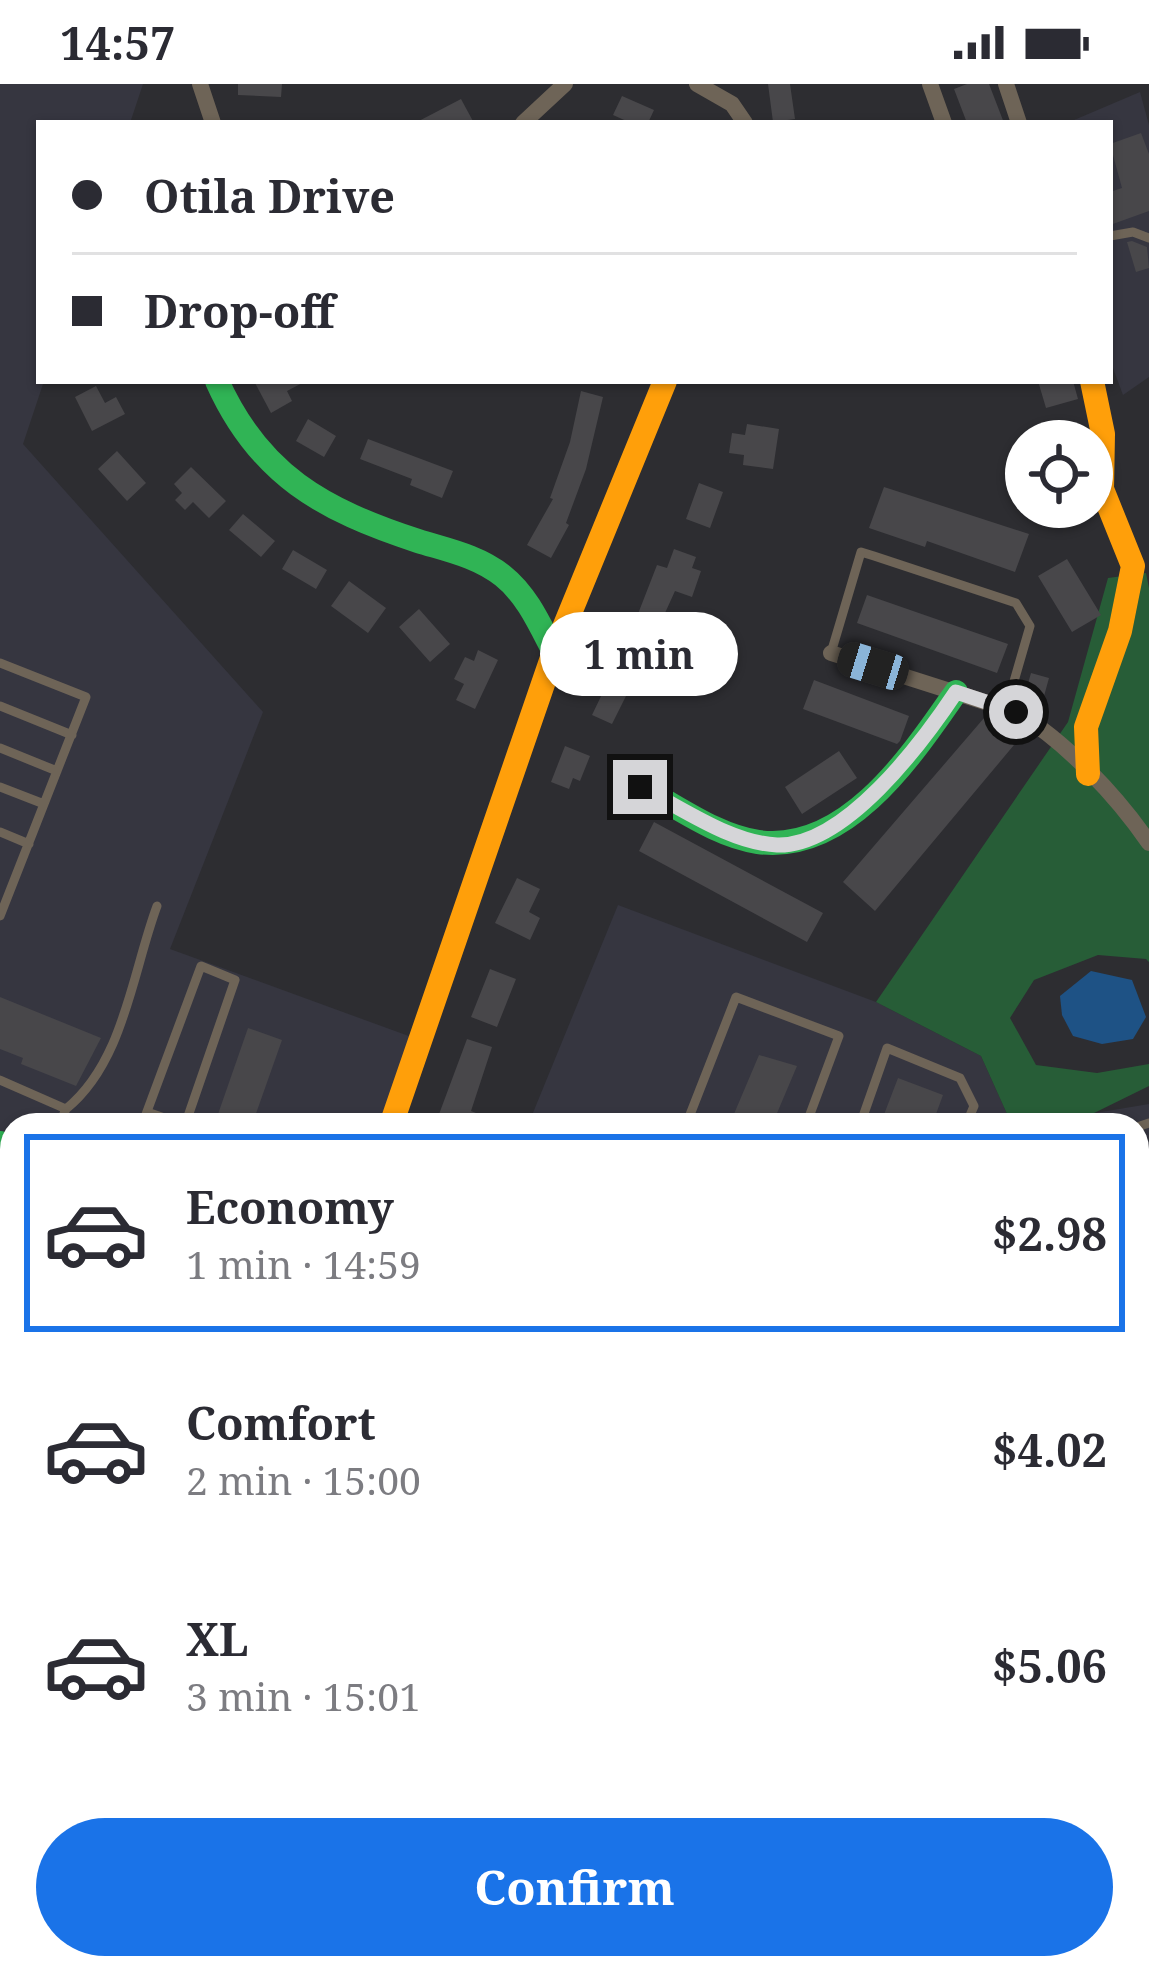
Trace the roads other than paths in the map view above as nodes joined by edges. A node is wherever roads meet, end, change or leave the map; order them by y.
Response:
1 (200, 84) edge
2 (565, 84) edge
3 (697, 84) edge
4 (930, 84) edge
5 (1006, 84) edge
6 (212, 120) edge
7 (526, 120) edge
8 (743, 120) edge
9 (943, 120) edge
10 (1018, 120) edge
11 (1113, 235) edge
12 (1149, 238) edge
13 (218, 384) edge
14 (664, 384) edge
15 (1094, 384) edge
16 (554, 652) junction
17 (831, 653) joint
18 (0, 663) edge
19 (956, 692) junction
20 (0, 706) edge
21 (1006, 709) junction
22 (71, 735) junction
23 (0, 748) edge
24 (57, 771) junction
25 (1088, 774) junction
26 (640, 787) dead end
27 (0, 788) edge
28 (44, 804) junction
29 (0, 832) edge
30 (1149, 843) edge
31 (28, 844) junction
32 (0, 872) edge
33 (15, 878) junction
34 (157, 906) dead end
35 (0, 915) edge
36 (0, 1080) edge
37 (66, 1109) junction
38 (147, 1112) joint
39 (64, 1113) edge
40 (150, 1113) edge
41 (189, 1113) edge
42 (395, 1113) edge
43 (691, 1113) edge
44 (810, 1113) edge
45 (864, 1113) edge
46 (971, 1113) edge

1 - 6 street
2 - 7 street
3 - 8 street
4 - 9 street
5 - 10 street
11 - 12 lane
13 - 16 street
14 - 16 street
15 - 25 street
16 - 42 street
17 - 19 street
17 - 21 lane
18 - 22 lane
19 - 21 street
19 - 26 street
20 - 22 lane
21 - 25 street
22 - 24 lane
23 - 24 lane
24 - 28 lane
25 - 30 street
27 - 28 lane
28 - 31 lane
29 - 31 lane
31 - 33 lane
32 - 33 lane
33 - 35 lane
34 - 37 lane
36 - 37 lane
37 - 39 lane
38 - 40 lane
38 - 41 lane
43 - 44 lane
45 - 46 lane

